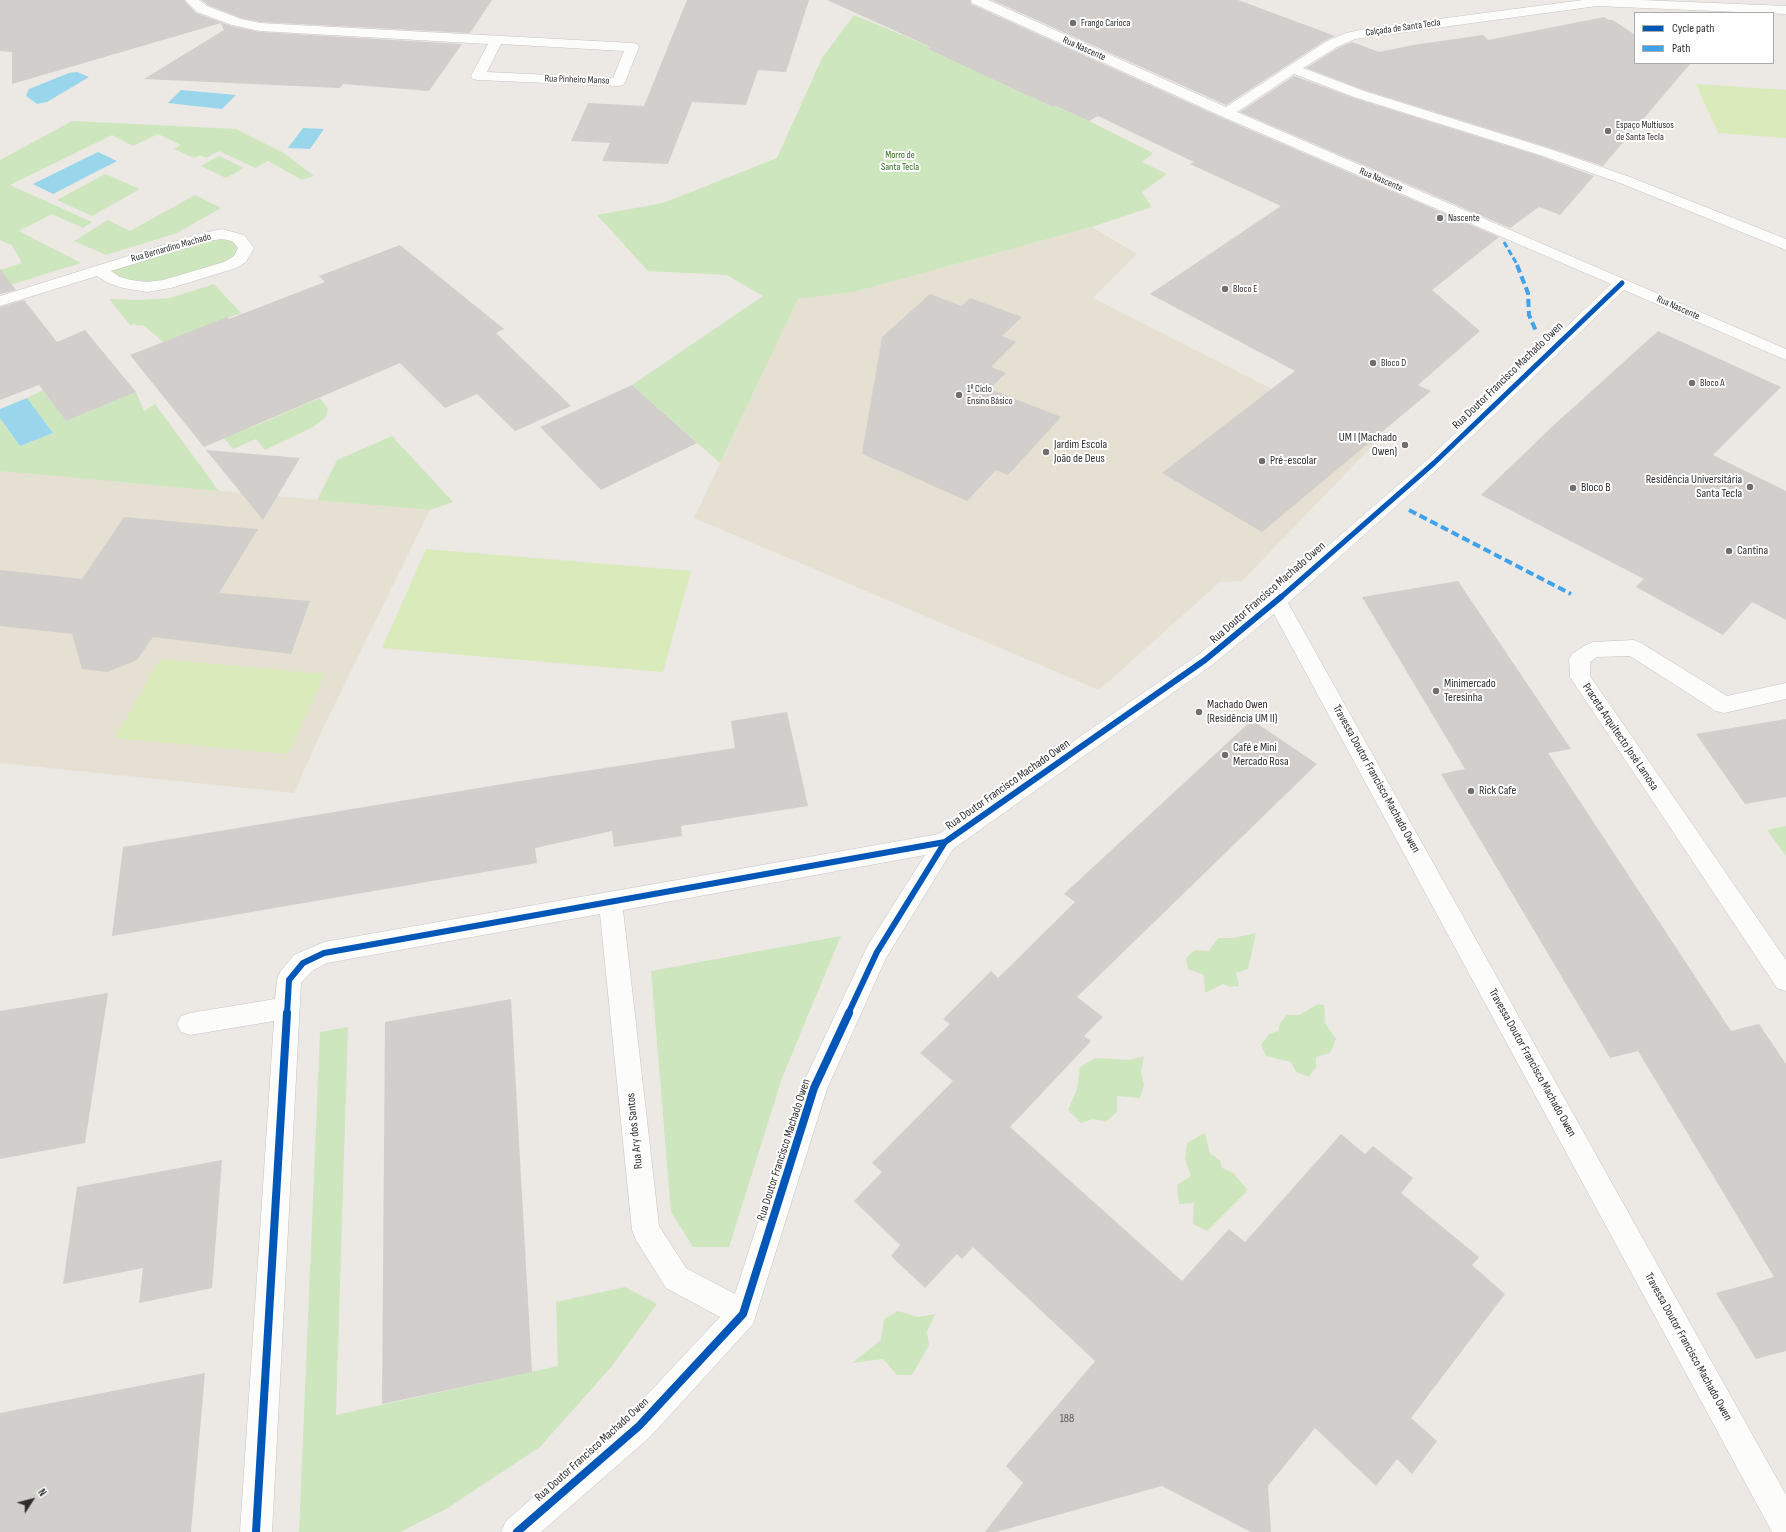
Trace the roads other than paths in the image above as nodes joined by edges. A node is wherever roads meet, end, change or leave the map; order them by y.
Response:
1 (191, 0) edge
2 (977, 0) edge
3 (1598, 1) edge
4 (1786, 10) edge
5 (497, 40) junction
6 (1293, 68) junction
7 (1226, 113) junction
8 (1786, 245) edge
9 (98, 270) junction
10 (1622, 283) junction
11 (0, 301) edge
12 (1786, 355) edge
13 (1277, 601) junction
14 (1786, 691) edge
15 (945, 842) junction
16 (610, 901) junction
17 (1786, 980) edge
18 (287, 1008) junction
19 (190, 1024) dead end
20 (743, 1314) junction
21 (1786, 1526) edge
22 (256, 1532) edge
23 (517, 1532) edge

1 - 5 street, Rua Pinheiro Manso
2 - 7 street, Rua Nascente
3 - 4 street, Calçada de Santa Tecla
3 - 6 street, Calçada de Santa Tecla
5 - 5 street, Rua Pinheiro Manso
6 - 7 street, Calçada de Santa Tecla
6 - 8 street
7 - 10 street, Rua Nascente
9 - 9 street, Rua Bernardino Machado
9 - 11 street, Rua Bernardino Machado
10 - 12 street, Rua Nascente
10 - 13 street, Rua Doutor Francisco Machado Owen
13 - 15 street, Rua Doutor Francisco Machado Owen
13 - 21 street, Travessa Doutor Francisco Machado Owen
14 - 17 street, Praceta Arquitecto José Lamosa
15 - 16 street
15 - 20 street, Rua Doutor Francisco Machado Owen
16 - 18 street
16 - 20 street, Rua Ary dos Santos
18 - 19 street
18 - 22 street
20 - 23 street, Rua Doutor Francisco Machado Owen

